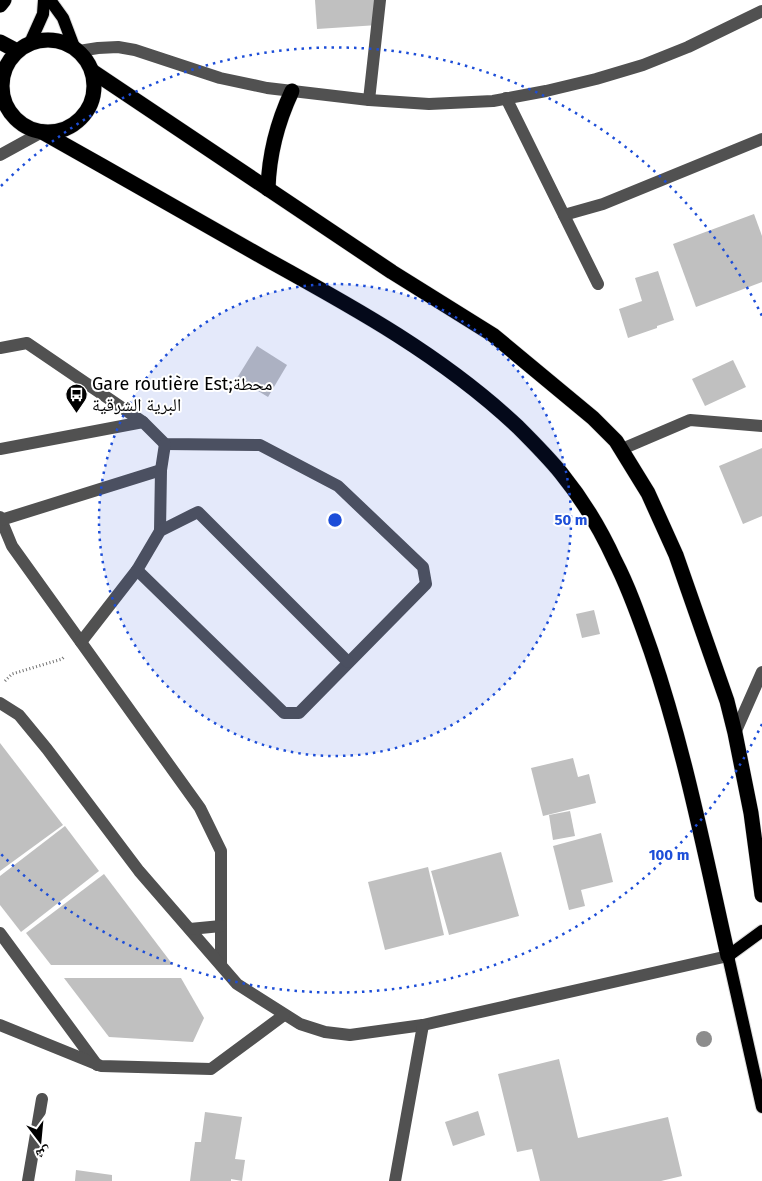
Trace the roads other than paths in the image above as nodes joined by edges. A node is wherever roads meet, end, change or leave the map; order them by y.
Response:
1 (4, 0) edge
2 (44, 0) edge
3 (50, 0) edge
4 (380, 0) edge
5 (0, 4) edge
6 (762, 11) edge
7 (0, 42) edge
8 (24, 47) junction
9 (77, 49) junction
10 (92, 71) junction
11 (292, 91) junction
12 (506, 98) junction
13 (369, 100) junction
14 (0, 115) edge
15 (27, 127) junction
16 (42, 132) junction
17 (762, 138) edge
18 (0, 155) edge
19 (268, 189) junction
20 (564, 215) junction
21 (598, 284) dead end
22 (0, 348) edge
23 (143, 422) junction
24 (762, 426) edge
25 (165, 444) junction
26 (0, 449) edge
27 (622, 449) junction
28 (161, 470) junction
29 (0, 518) edge
30 (160, 531) junction
31 (137, 570) junction
32 (82, 642) junction
33 (348, 662) junction
34 (762, 672) edge
35 (0, 704) edge
36 (735, 733) junction
37 (762, 895) edge
38 (221, 926) junction
39 (190, 929) junction
40 (762, 931) edge
41 (0, 933) edge
42 (728, 956) junction
43 (221, 965) junction
44 (284, 1015) junction
45 (0, 1025) edge
46 (423, 1025) junction
47 (97, 1065) junction
48 (42, 1099) dead end
49 (762, 1107) edge
50 (28, 1181) edge
51 (395, 1181) edge

1 - 5 highway
2 - 8 main road
3 - 9 main road
4 - 13 street
6 - 12 street
7 - 8 highway
8 - 9 highway
8 - 15 highway
9 - 10 highway
9 - 11 street
10 - 16 highway
10 - 19 highway
11 - 13 street
11 - 19 highway
12 - 13 street
12 - 20 street
14 - 15 highway
15 - 16 highway
16 - 18 street
16 - 42 highway
17 - 20 street
19 - 27 highway
20 - 21 street
22 - 23 street
23 - 25 street
23 - 26 street
24 - 27 street
25 - 28 street
25 - 33 street
27 - 36 highway
28 - 29 street
28 - 30 street
29 - 32 street
30 - 31 street
30 - 33 street
31 - 32 street
31 - 33 street
32 - 38 street
34 - 36 street
35 - 39 street
36 - 37 highway
38 - 39 street
38 - 43 street
39 - 43 street
40 - 42 main road
41 - 47 street
42 - 46 street
42 - 49 main road
43 - 44 street
44 - 46 street
44 - 47 street
45 - 47 street
46 - 51 street
48 - 50 street

